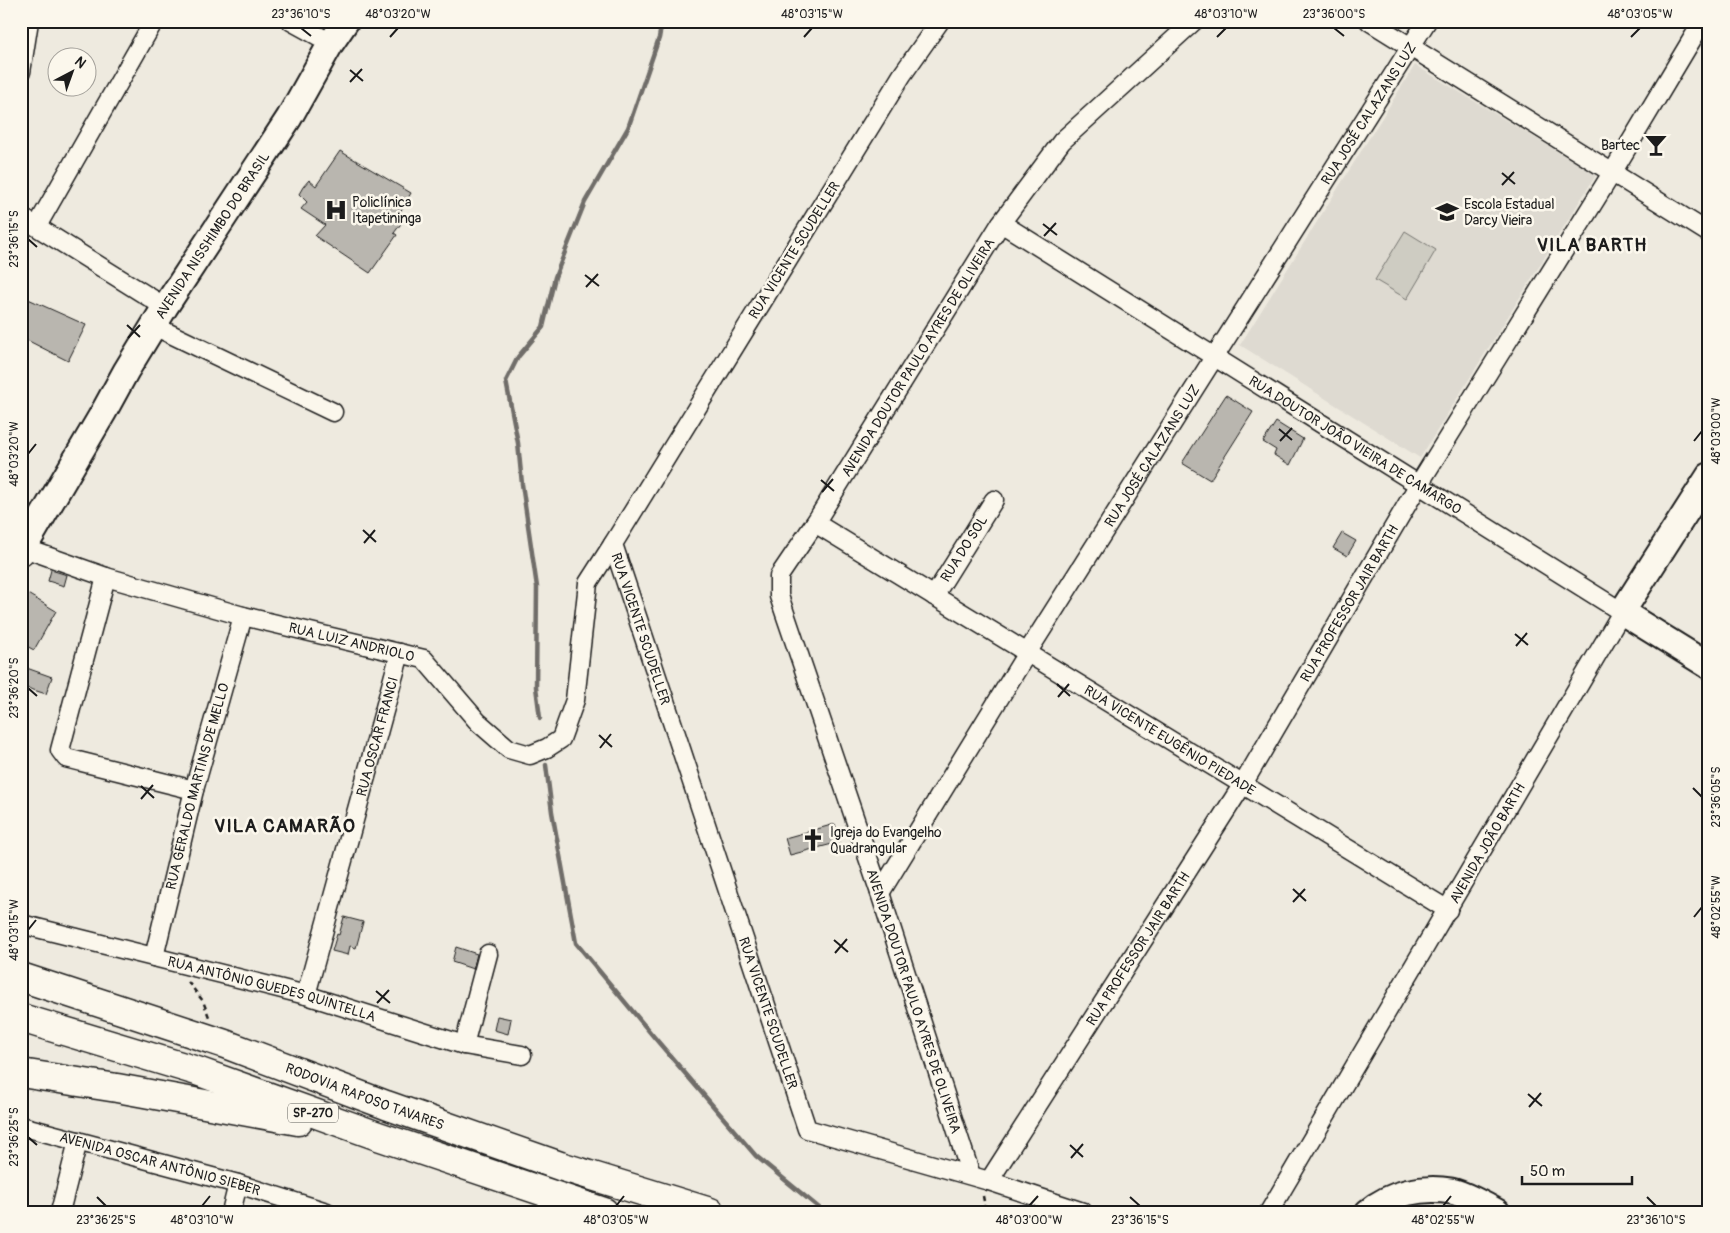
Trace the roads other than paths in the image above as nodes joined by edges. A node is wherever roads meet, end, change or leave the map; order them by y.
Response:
1 (30, 21) edge
2 (154, 21) edge
3 (291, 21) edge
4 (346, 21) edge
5 (940, 21) edge
6 (1194, 21) edge
7 (1369, 21) edge
8 (1427, 21) edge
9 (1703, 21) edge
10 (331, 43) junction
11 (1411, 48) junction
12 (21, 72) edge
13 (1612, 173) junction
14 (21, 217) edge
15 (1001, 222) junction
16 (36, 226) junction
17 (1709, 233) edge
18 (160, 317) junction
19 (1214, 356) junction
20 (333, 412) dead end
21 (1709, 476) edge
22 (1419, 484) junction
23 (994, 500) dead end
24 (815, 523) junction
25 (613, 544) junction
26 (23, 550) edge
27 (106, 577) junction
28 (934, 596) junction
29 (1622, 612) junction
30 (243, 616) junction
31 (400, 653) junction
32 (1027, 653) junction
33 (1709, 666) edge
34 (1242, 784) junction
35 (194, 790) junction
36 (880, 893) junction
37 (1448, 910) junction
38 (21, 924) edge
39 (488, 954) dead end
40 (154, 957) junction
41 (21, 977) edge
42 (306, 995) junction
43 (21, 1018) edge
44 (464, 1045) junction
45 (522, 1055) dead end
46 (21, 1073) edge
47 (21, 1126) edge
48 (378, 1136) junction
49 (78, 1141) junction
50 (971, 1175) junction
51 (989, 1181) junction
52 (238, 1184) junction
53 (60, 1212) edge
54 (231, 1212) edge
55 (327, 1212) edge
56 (604, 1212) edge
57 (710, 1212) edge
58 (1083, 1212) edge
59 (1270, 1212) edge
60 (1368, 1212) edge
61 (1497, 1212) edge

1 - 12 street
2 - 16 street
3 - 10 street
4 - 10 main road, AVENIDA NISSHIMBO DO BRASIL
5 - 25 street, RUA VICENTE SCUDELLER
6 - 15 street, AVENIDA DOUTOR PAULO AYRES DE OLIVEIRA
7 - 11 street
8 - 11 street, RUA JOSÉ CALAZANS LUZ
9 - 13 street, RUA PROFESSOR JAIR BARTH
10 - 18 main road, AVENIDA NISSHIMBO DO BRASIL
11 - 13 street
11 - 19 street, RUA JOSÉ CALAZANS LUZ
13 - 17 street
13 - 22 street, RUA PROFESSOR JAIR BARTH
14 - 16 street
15 - 19 street, RUA DOUTOR JOÃO VIEIRA DE CAMARGO
15 - 24 street, AVENIDA DOUTOR PAULO AYRES DE OLIVEIRA
16 - 18 street
18 - 20 street
18 - 26 main road, AVENIDA NISSHIMBO DO BRASIL
19 - 22 street, RUA DOUTOR JOÃO VIEIRA DE CAMARGO
19 - 32 street, RUA JOSÉ CALAZANS LUZ
21 - 29 main road, AVENIDA JOÃO BARTH
22 - 29 street, RUA DOUTOR JOÃO VIEIRA DE CAMARGO
22 - 34 street, RUA PROFESSOR JAIR BARTH
23 - 28 street, RUA DO SOL
24 - 28 street, RUA VICENTE EUGÊNIO PIEDADE
24 - 36 street, AVENIDA DOUTOR PAULO AYRES DE OLIVEIRA
25 - 31 street, RUA LUIZ ANDRIOLO
25 - 50 street, RUA VICENTE SCUDELLER
26 - 27 street, RUA LUIZ ANDRIOLO
27 - 30 street, RUA LUIZ ANDRIOLO
27 - 35 street
28 - 32 street, RUA VICENTE EUGÊNIO PIEDADE
29 - 33 main road, RUA DOUTOR JOÃO VIEIRA DE CAMARGO
29 - 37 street, AVENIDA JOÃO BARTH
30 - 31 street, RUA LUIZ ANDRIOLO
30 - 35 street, RUA GERALDO MARTINS DE MELLO
31 - 42 street, RUA OSCAR FRANCI
32 - 34 street, RUA VICENTE EUGÊNIO PIEDADE
32 - 36 street, RUA JOSÉ CALAZANS LUZ
34 - 37 street, RUA VICENTE EUGÊNIO PIEDADE
34 - 51 street, RUA PROFESSOR JAIR BARTH
35 - 40 street, RUA GERALDO MARTINS DE MELLO
36 - 50 street, AVENIDA DOUTOR PAULO AYRES DE OLIVEIRA
37 - 59 street, AVENIDA JOÃO BARTH
38 - 40 street, RUA ANTÔNIO GUEDES QUINTELLA
39 - 44 street
40 - 42 street, RUA ANTÔNIO GUEDES QUINTELLA
41 - 57 highway, RODOVIA RAPOSO TAVARES / SP-270
42 - 44 street, RUA ANTÔNIO GUEDES QUINTELLA
43 - 48 highway, SP-270
44 - 45 street, RUA ANTÔNIO GUEDES QUINTELLA
46 - 48 highway
47 - 49 street, AVENIDA OSCAR ANTÔNIO SIEBER
48 - 56 highway, SP-270
49 - 52 street, AVENIDA OSCAR ANTÔNIO SIEBER
49 - 53 street
50 - 51 street
51 - 58 street
52 - 54 street
52 - 55 street, AVENIDA OSCAR ANTÔNIO SIEBER
60 - 61 main road

